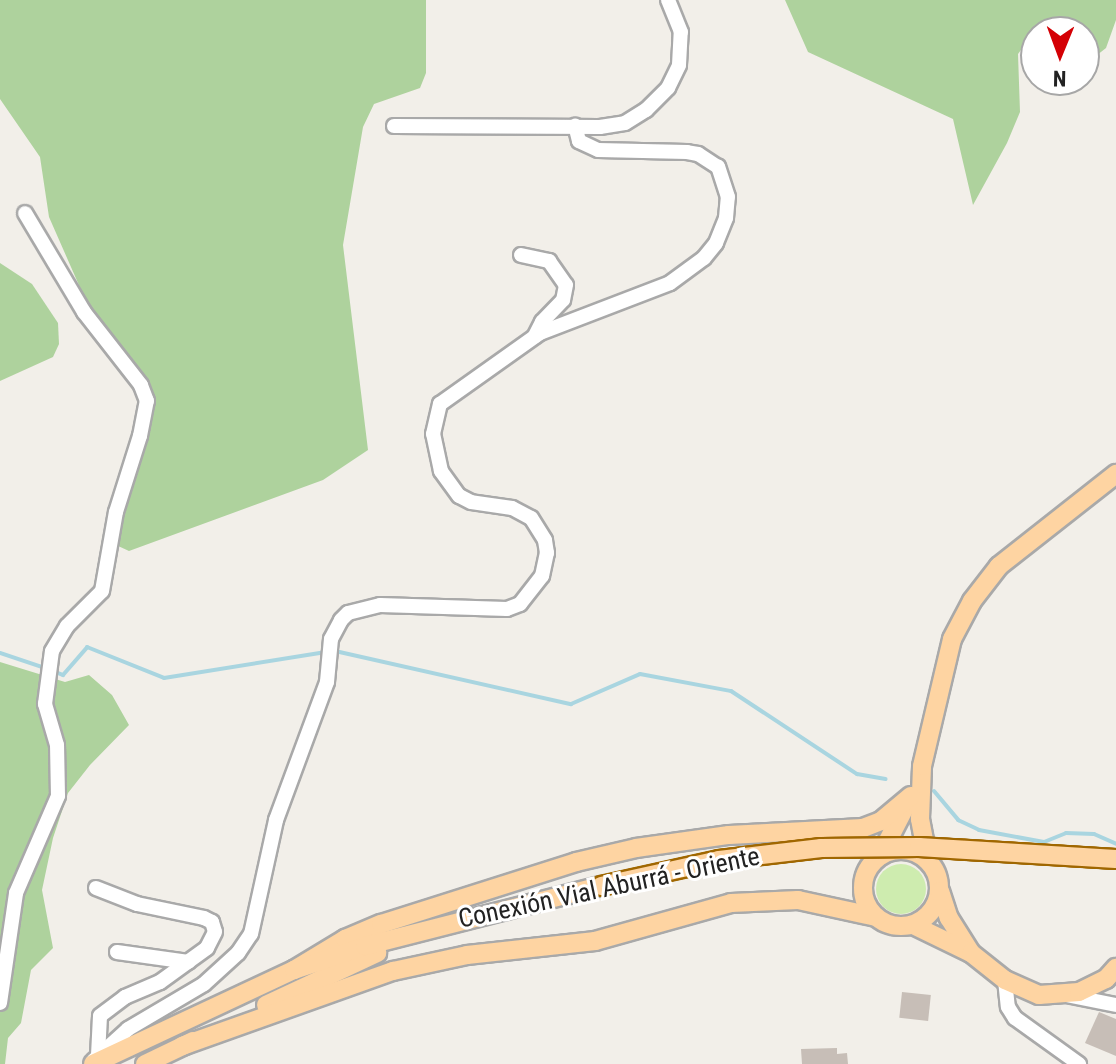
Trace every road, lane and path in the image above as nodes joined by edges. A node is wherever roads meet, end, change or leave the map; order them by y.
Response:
1 (668, 0) edge
2 (575, 125) junction
3 (394, 126) dead end
4 (25, 213) dead end
5 (521, 255) dead end
6 (535, 336) junction
7 (1116, 474) edge
8 (922, 766) junction
9 (911, 796) junction
10 (729, 835) junction
11 (877, 859) junction
12 (1116, 859) edge
13 (928, 861) junction
14 (96, 888) dead end
15 (940, 888) junction
16 (876, 917) junction
17 (913, 925) junction
18 (438, 927) junction
19 (117, 952) dead end
20 (971, 953) junction
21 (188, 962) junction
22 (1116, 968) edge
23 (294, 970) junction
24 (1005, 980) junction
25 (1065, 995) junction
26 (0, 1003) edge
27 (1116, 1005) edge
28 (182, 1046) junction
29 (94, 1061) edge
30 (145, 1064) edge
31 (1079, 1064) edge

1 - 2 street
2 - 3 street
2 - 6 street
4 - 26 street
5 - 6 street
6 - 29 street
7 - 8 main road
8 - 9 main road
8 - 13 main road
9 - 10 main road
9 - 11 main road
10 - 11 main road
10 - 23 main road
11 - 13 main road
11 - 16 main road
12 - 18 main road, Conexión Vial Aburrá - Oriente, bridge
13 - 15 main road
14 - 21 street
15 - 17 main road
15 - 20 main road
16 - 17 main road
16 - 28 main road
17 - 20 main road
18 - 23 main road
18 - 28 main road
19 - 21 street
20 - 24 main road
21 - 29 street
22 - 25 main road
23 - 29 main road
24 - 25 main road
24 - 31 street
25 - 27 street
28 - 30 main road

